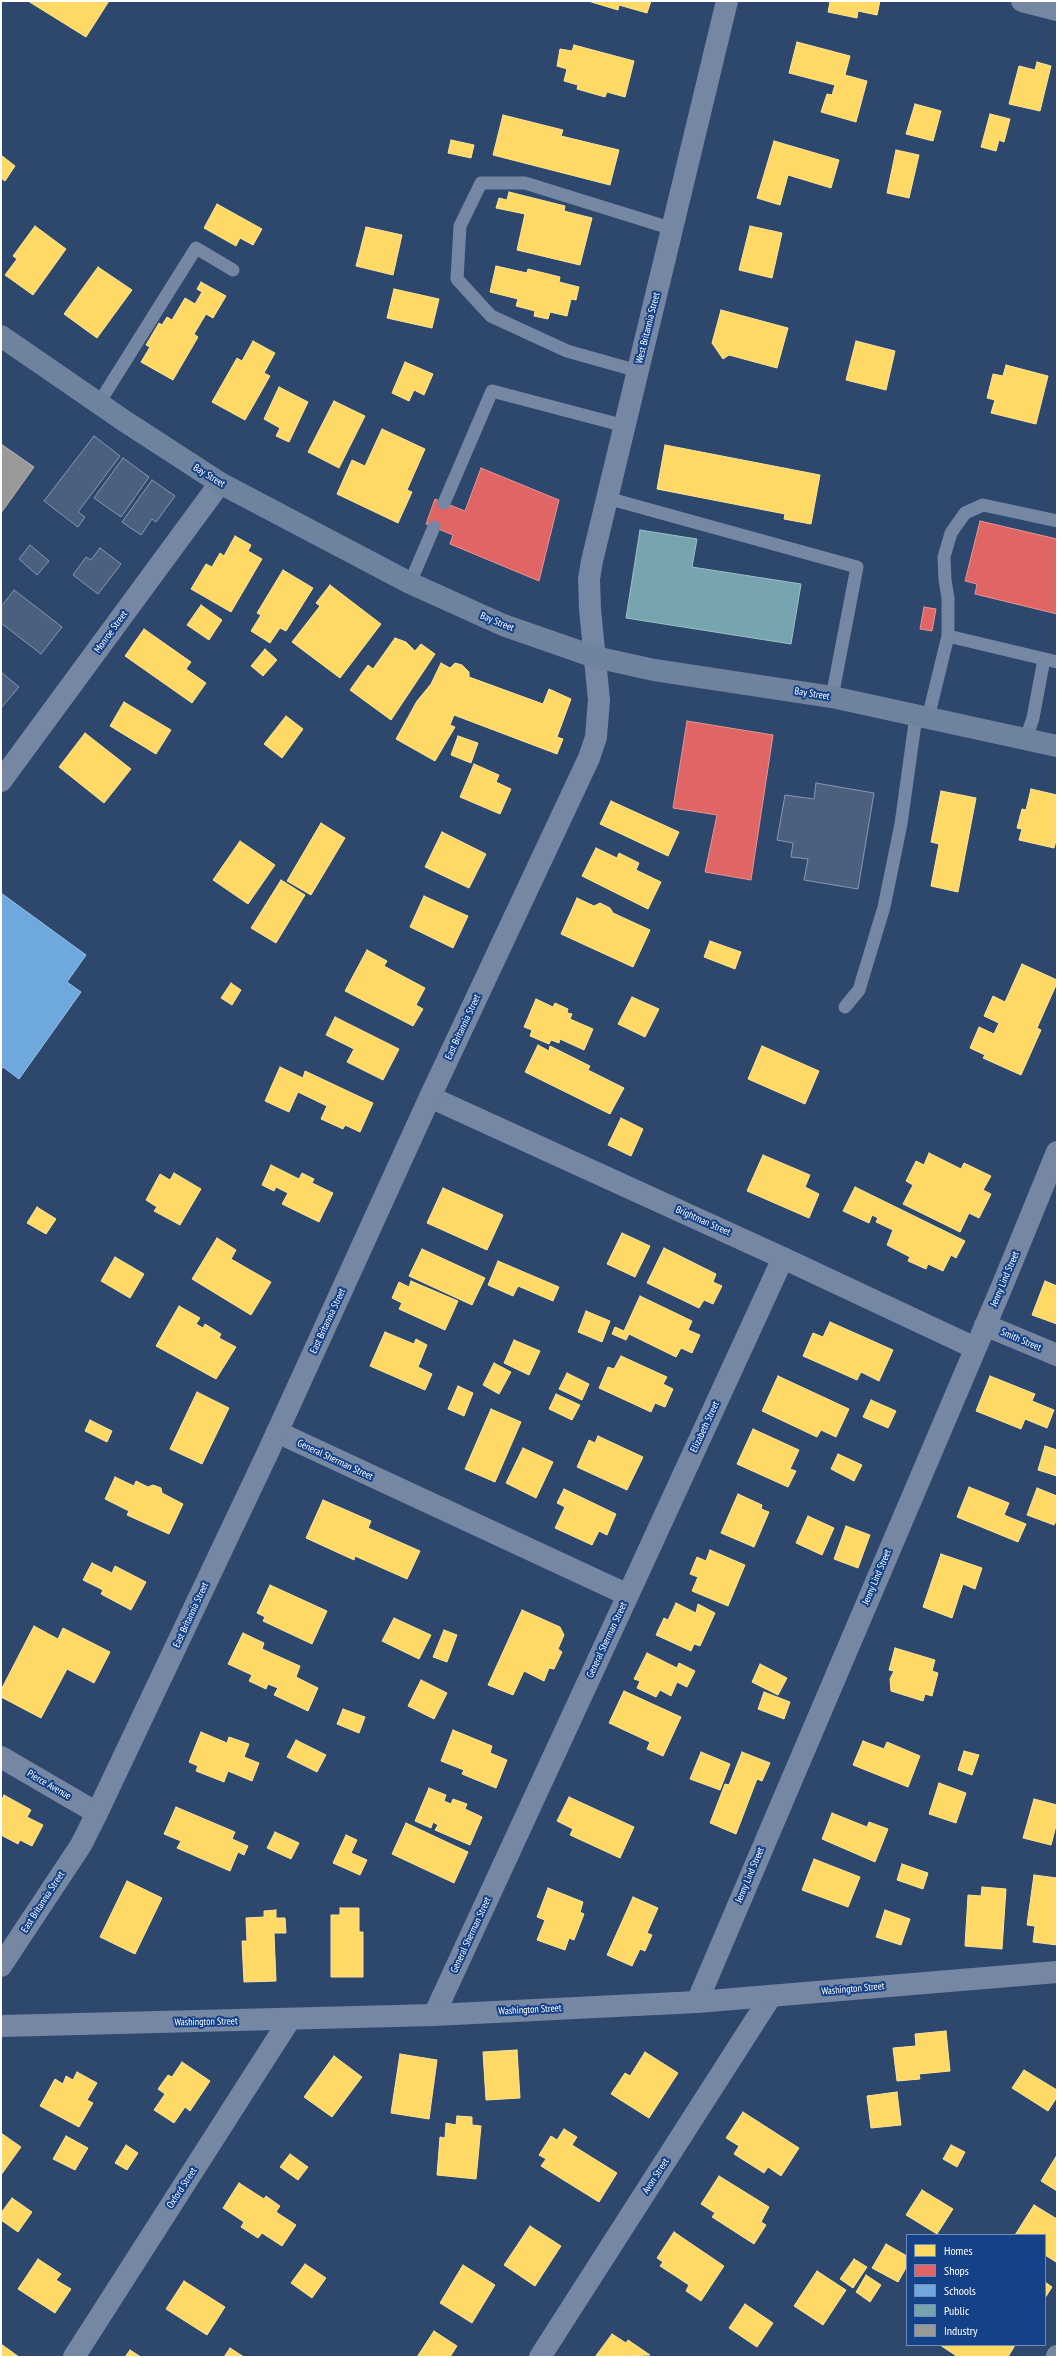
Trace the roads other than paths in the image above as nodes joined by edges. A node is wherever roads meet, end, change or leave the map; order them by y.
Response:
1 (728, 1) edge
2 (1022, 1) edge
3 (1057, 10) edge
4 (672, 228) junction
5 (233, 270) dead end
6 (1, 336) edge
7 (638, 372) junction
8 (99, 403) junction
9 (625, 426) junction
10 (220, 483) junction
11 (607, 498) junction
12 (444, 503) dead end
13 (1057, 521) edge
14 (434, 527) dead end
15 (410, 583) junction
16 (948, 636) junction
17 (595, 656) junction
18 (1051, 661) edge
19 (832, 697) junction
20 (922, 717) junction
21 (1026, 739) junction
22 (1057, 746) edge
23 (1, 781) edge
24 (845, 1007) dead end
25 (430, 1097) junction
26 (1057, 1152) edge
27 (783, 1258) junction
28 (985, 1325) junction
29 (975, 1348) junction
30 (1057, 1355) edge
31 (277, 1432) junction
32 (628, 1595) junction
33 (1, 1757) edge
34 (98, 1813) junction
35 (1, 1966) edge
36 (1057, 1972) edge
37 (771, 1996) junction
38 (697, 2002) junction
39 (434, 2015) junction
40 (290, 2020) junction
41 (1, 2026) edge
42 (74, 2357) edge
43 (540, 2357) edge

1 - 4 street, West Britannia Street
2 - 3 street
4 - 7 street, West Britannia Street
4 - 7 lane
5 - 8 lane
6 - 8 main road, Bay Street
7 - 9 street, West Britannia Street
8 - 10 main road, Bay Street
9 - 11 street, West Britannia Street
9 - 12 lane
10 - 15 main road, Bay Street
10 - 23 street, Monroe Street
11 - 17 street, West Britannia Street
11 - 19 lane
13 - 16 lane
14 - 15 lane
15 - 17 main road, Bay Street
16 - 18 lane
16 - 20 lane
17 - 19 main road, Bay Street
17 - 25 street, East Britannia Street
18 - 21 lane
19 - 20 main road, Bay Street
20 - 21 main road, Bay Street
20 - 24 lane
21 - 22 main road, Bay Street
25 - 27 street, Brightman Street
25 - 31 street, East Britannia Street
26 - 28 street, Jenny Lind Street
27 - 29 street, Brightman Street
27 - 32 street, Elizabeth Street
28 - 29 street, Jenny Lind Street
28 - 30 street, Smith Street
29 - 38 street, Jenny Lind Street
31 - 32 street, General Sherman Street
31 - 34 street, East Britannia Street
32 - 39 street, General Sherman Street
33 - 34 street, Pierce Avenue
34 - 35 street, East Britannia Street
36 - 37 street, Washington Street
37 - 38 street, Washington Street
37 - 43 street, Avon Street
38 - 39 street, Washington Street
39 - 40 street, Washington Street
40 - 41 street, Washington Street
40 - 42 street, Oxford Street

